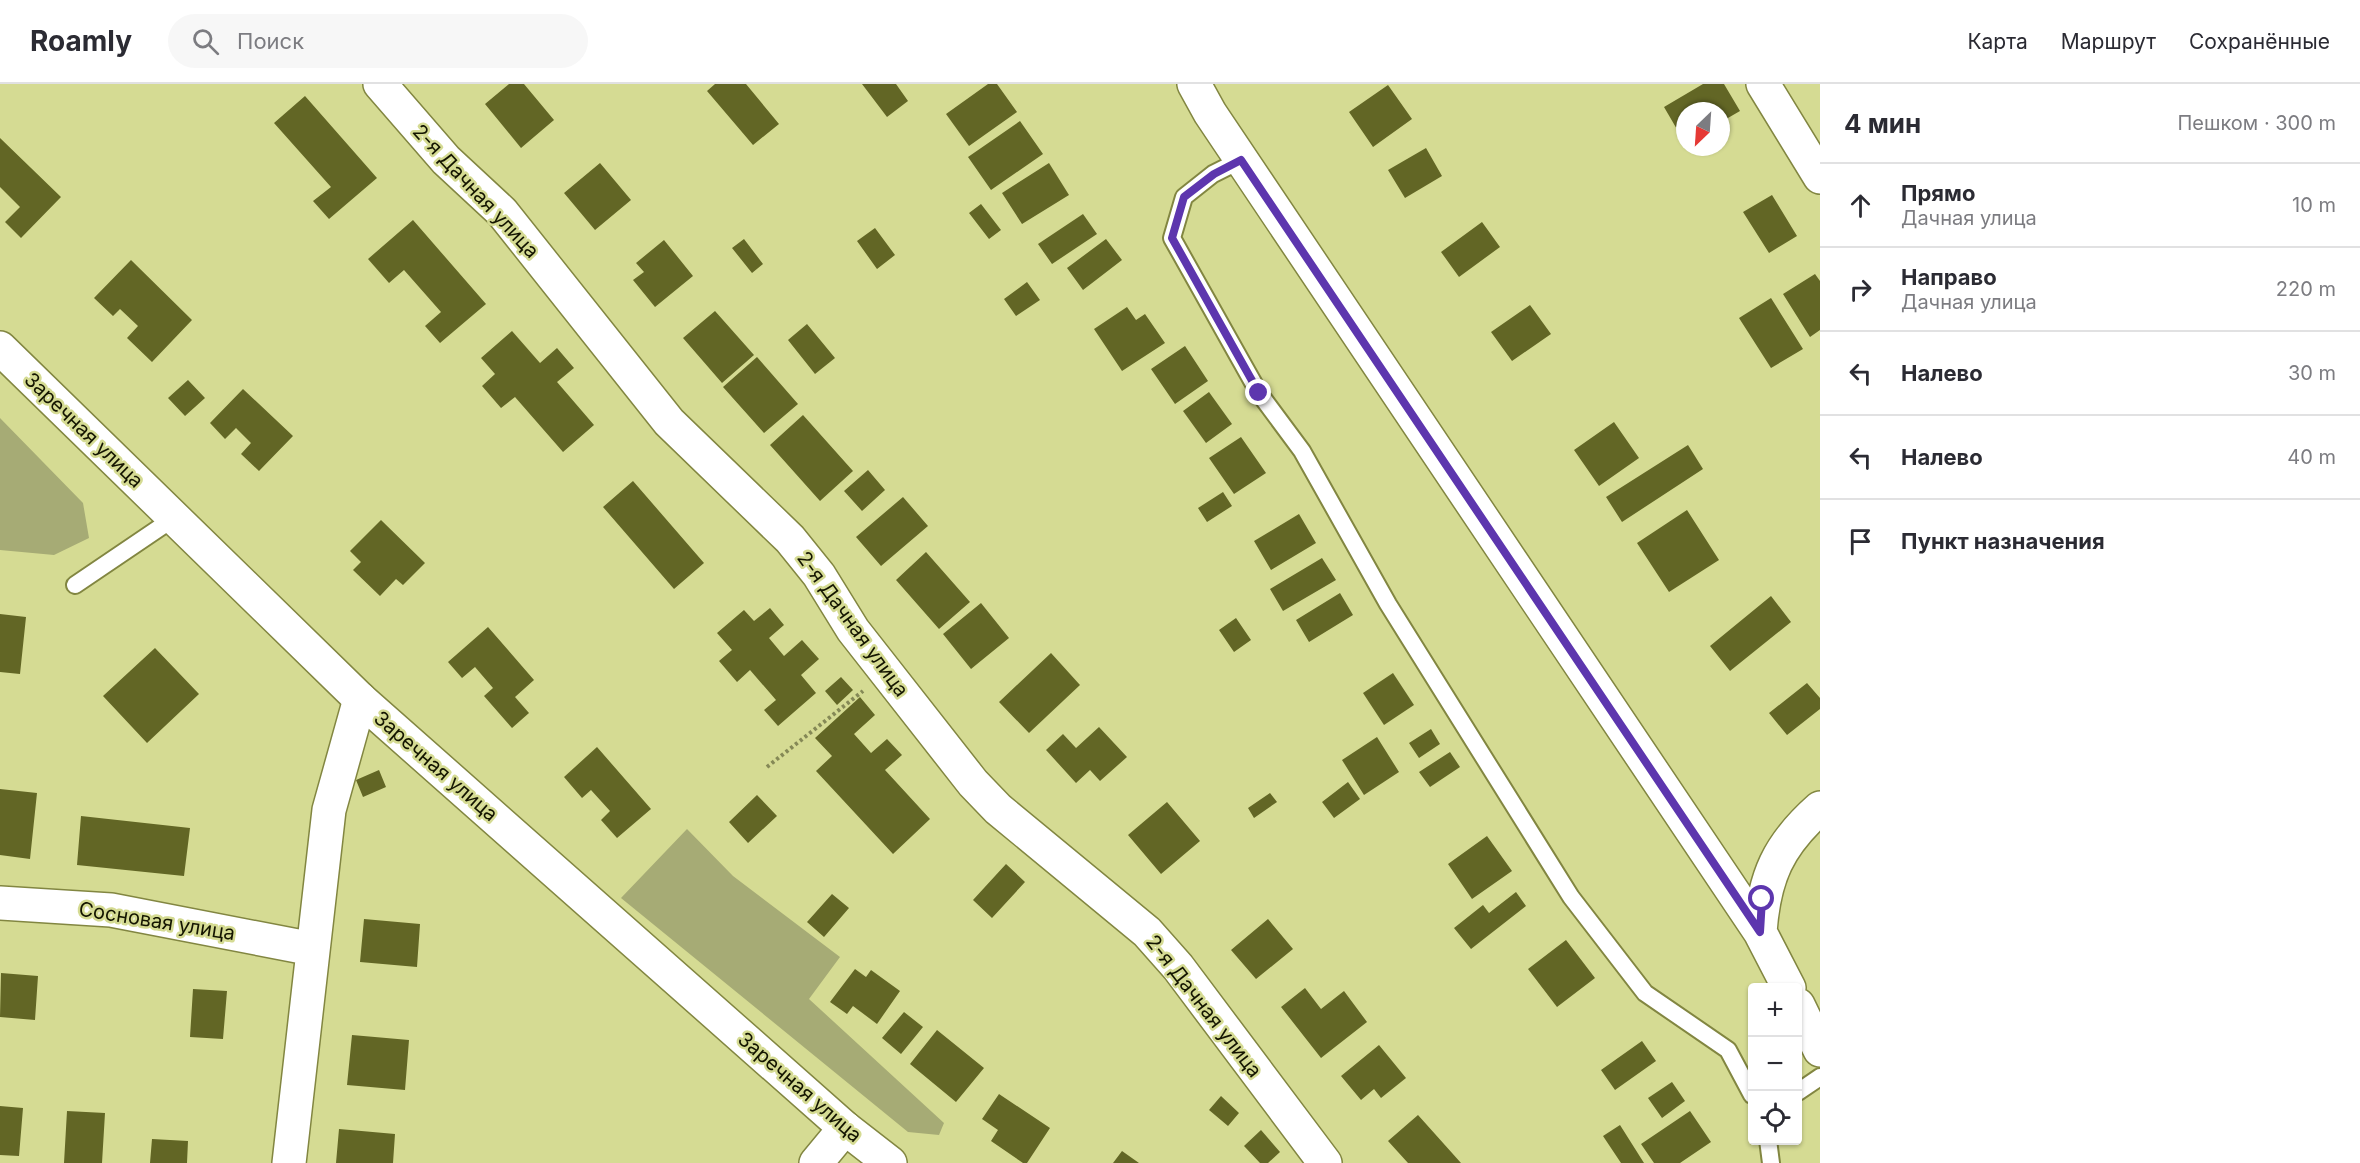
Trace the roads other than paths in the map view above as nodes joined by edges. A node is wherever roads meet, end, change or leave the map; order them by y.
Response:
1 (380, 84) edge
2 (1194, 84) edge
3 (1763, 84) edge
4 (1241, 160) junction
5 (1820, 177) edge
6 (0, 348) edge
7 (174, 518) junction
8 (75, 585) dead end
9 (360, 699) junction
10 (1820, 808) edge
11 (0, 903) edge
12 (1760, 932) junction
13 (314, 949) junction
14 (1787, 983) edge
15 (1802, 1015) edge
16 (1820, 1050) edge
17 (1820, 1077) edge
18 (1750, 1091) edge
19 (1799, 1091) edge
20 (845, 1128) junction
21 (1769, 1145) edge
22 (289, 1163) edge
23 (816, 1163) edge
24 (890, 1163) edge
25 (1325, 1163) edge
26 (1771, 1163) edge

1 - 25 street, 2-я Дачная улица
2 - 4 street
3 - 5 street
4 - 12 street
4 - 18 lane
6 - 7 street, Заречная улица
7 - 8 lane
7 - 9 street, Заречная улица
9 - 13 street
9 - 20 street, Заречная улица
10 - 12 street
11 - 13 street, Сосновая улица
12 - 14 street
13 - 22 street
15 - 16 street
17 - 19 lane
20 - 23 street
20 - 24 street, Заречная улица
21 - 26 lane

